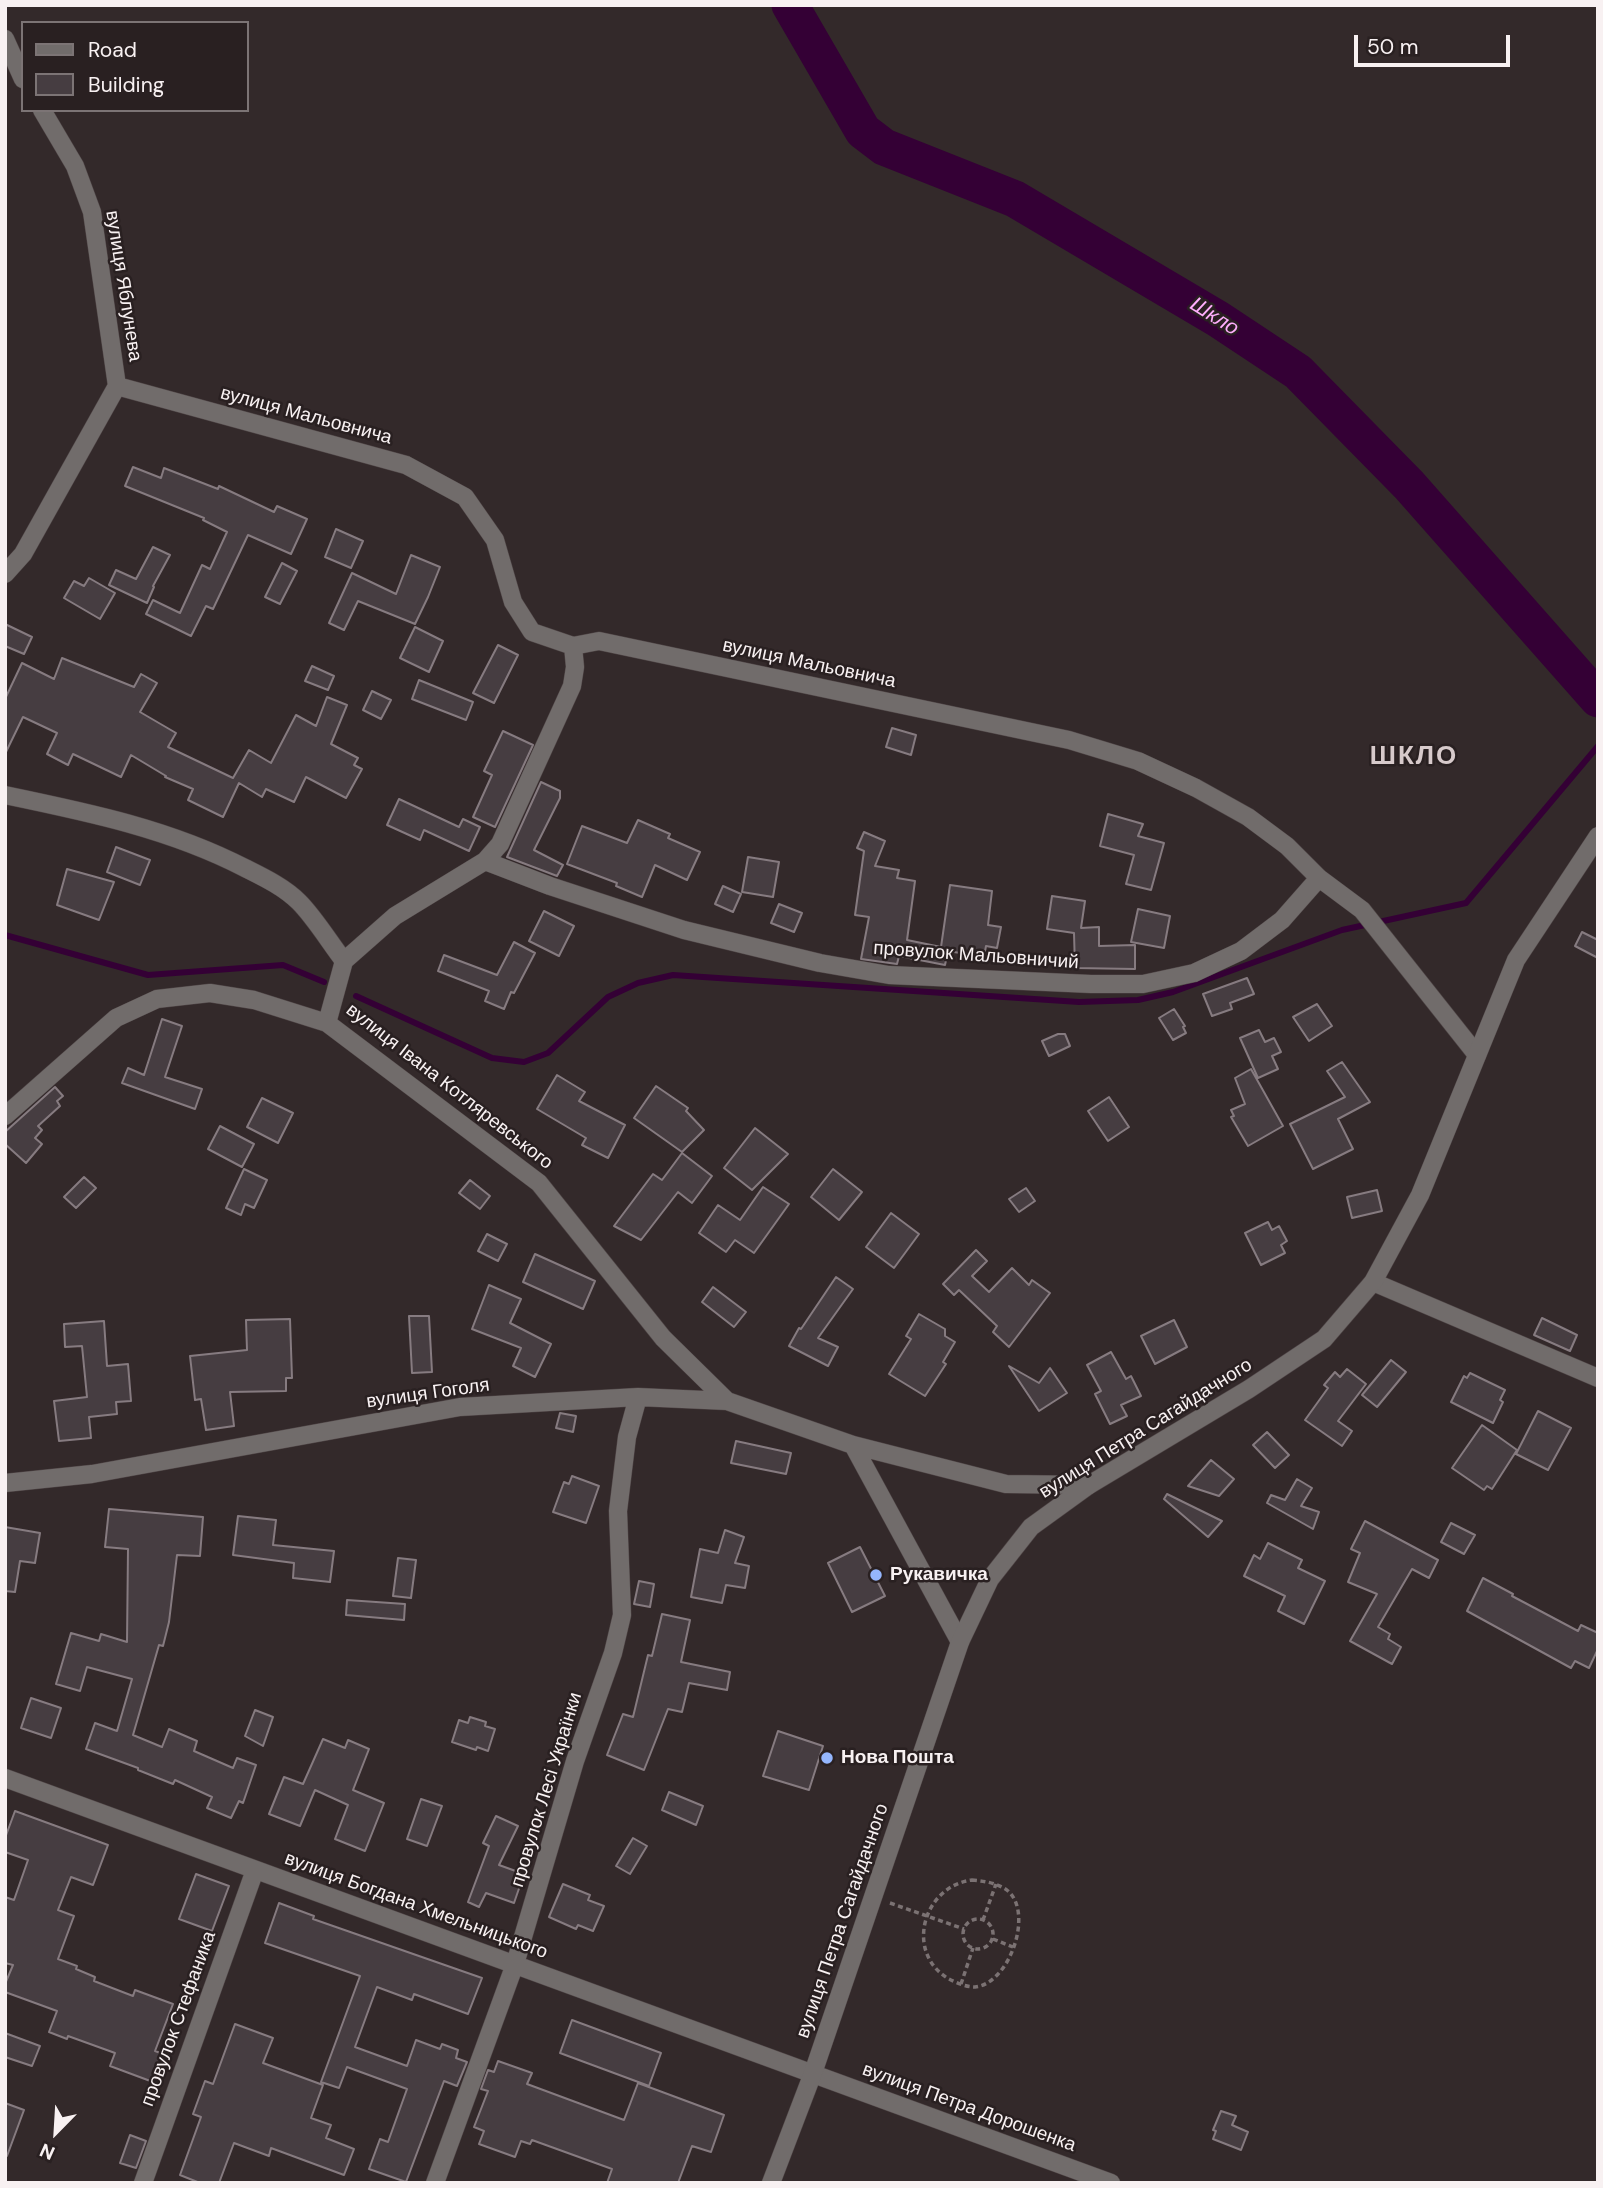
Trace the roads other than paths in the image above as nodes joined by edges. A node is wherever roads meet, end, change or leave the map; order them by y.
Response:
1 (5, 39) edge
2 (21, 75) edge
3 (43, 112) edge
4 (117, 386) junction
5 (5, 574) edge
6 (573, 646) junction
7 (5, 795) edge
8 (1598, 836) edge
9 (485, 861) junction
10 (1319, 878) junction
11 (344, 961) junction
12 (327, 1023) junction
13 (1477, 1055) junction
14 (5, 1116) edge
15 (1373, 1283) junction
16 (1598, 1378) edge
17 (638, 1397) junction
18 (727, 1401) junction
19 (853, 1445) junction
20 (5, 1483) edge
21 (1089, 1485) junction
22 (960, 1642) junction
23 (5, 1778) edge
24 (255, 1870) junction
25 (514, 1964) junction
26 (813, 2073) junction
27 (1066, 2175) edge
28 (143, 2183) edge
29 (435, 2183) edge
30 (771, 2183) edge
31 (1111, 2183) edge

1 - 2 street
3 - 4 street, вулиця Яблунева
4 - 5 street, вулиця Яблунева
4 - 6 street, вулиця Мальовнича
6 - 9 street
6 - 10 street, вулиця Мальовнича
7 - 11 street
8 - 13 street, вулиця Петра Сагайдачного
9 - 10 street, провулок Мальовничий
9 - 11 street
10 - 13 street, вулиця Мальовнича
11 - 12 street, вулиця Івана Котляревського
12 - 14 street
12 - 18 street, вулиця Івана Котляревського
13 - 15 street, вулиця Петра Сагайдачного
15 - 16 street
15 - 21 street, вулиця Петра Сагайдачного
17 - 18 street, вулиця Гоголя
17 - 20 street, вулиця Гоголя
17 - 25 street, провулок Лесі Українки
18 - 19 street, вулиця Гоголя
19 - 21 street, вулиця Гоголя
19 - 22 street
21 - 22 street, вулиця Петра Сагайдачного
22 - 26 street, вулиця Петра Сагайдачного
23 - 24 street, вулиця Богдана Хмельницького
24 - 25 street, вулиця Богдана Хмельницького
24 - 28 street, провулок Стефаника
25 - 26 street, вулиця Богдана Хмельницького
25 - 29 street, провулок Лесі Українки
26 - 27 street, вулиця Петра Дорошенка
26 - 30 street, вулиця Петра Сагайдачного
27 - 31 street, вулиця Петра Дорошенка

